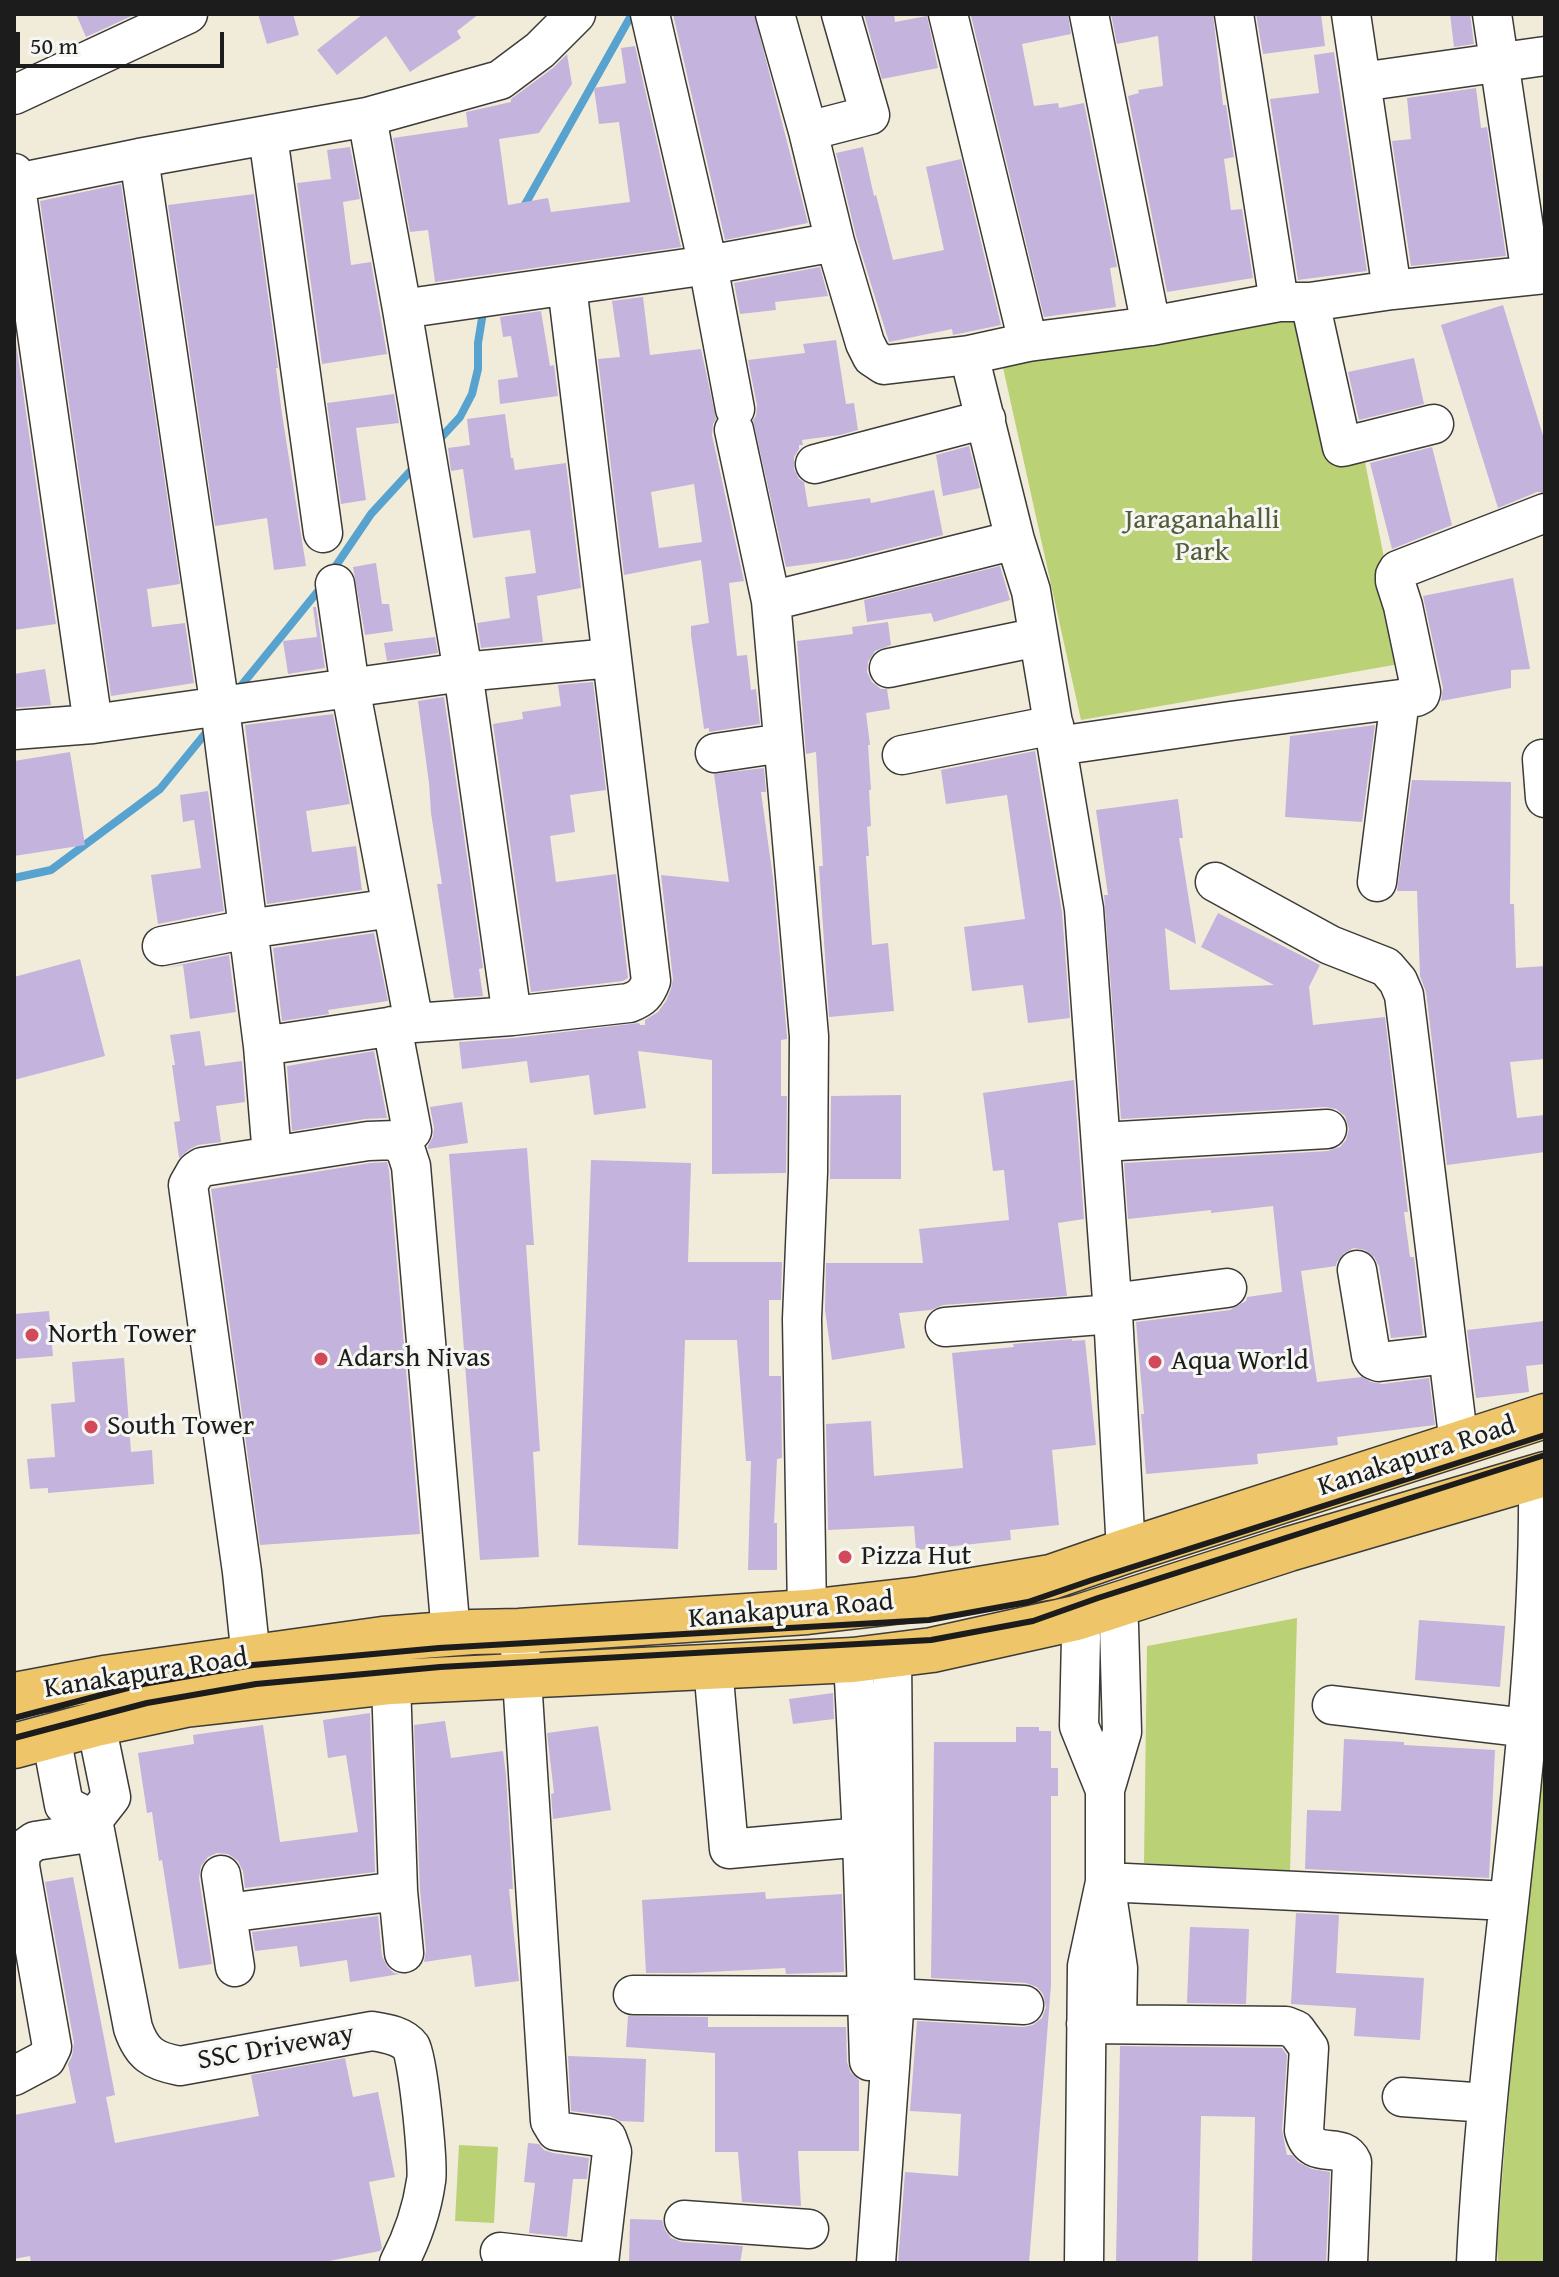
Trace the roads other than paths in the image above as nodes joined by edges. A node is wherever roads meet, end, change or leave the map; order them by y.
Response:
1 (188, 14) edge
2 (576, 14) edge
3 (650, 14) edge
4 (775, 14) edge
5 (841, 14) edge
6 (948, 14) edge
7 (1089, 14) edge
8 (1234, 14) edge
9 (1351, 14) edge
10 (1492, 14) edge
11 (1545, 56) edge
12 (1499, 62) junction
13 (1361, 82) junction
14 (14, 95) edge
15 (367, 117) junction
16 (808, 131) junction
17 (268, 136) junction
18 (139, 158) junction
19 (15, 178) edge
20 (835, 242) junction
21 (708, 265) junction
22 (1538, 274) edge
23 (557, 287) junction
24 (1392, 290) junction
25 (1294, 302) junction
26 (413, 308) junction
27 (1151, 326) junction
28 (1028, 342) junction
29 (969, 355) junction
30 (986, 419) junction
31 (1434, 424) dead end
32 (815, 464) dead end
33 (1545, 513) edge
34 (323, 533) dead end
35 (1015, 540) junction
36 (335, 584) dead end
37 (771, 601) junction
38 (1038, 637) junction
39 (611, 658) junction
40 (889, 668) dead end
41 (463, 672) junction
42 (350, 687) junction
43 (1400, 699) junction
44 (220, 707) junction
45 (93, 724) junction
46 (14, 730) edge
47 (1056, 736) junction
48 (783, 743) junction
49 (715, 753) dead end
50 (902, 755) dead end
51 (1542, 759) dead end
52 (1545, 798) edge
53 (1215, 882) dead end
54 (1377, 882) dead end
55 (392, 908) junction
56 (248, 929) junction
57 (162, 946) dead end
58 (512, 1016) junction
59 (403, 1025) junction
60 (263, 1046) junction
61 (1327, 1129) dead end
62 (412, 1131) dead end
63 (1102, 1142) junction
64 (271, 1144) dead end
65 (433, 1174) dead end
66 (1357, 1270) dead end
67 (1227, 1288) dead end
68 (1113, 1308) junction
69 (945, 1327) dead end
70 (1448, 1354) junction
71 (1545, 1416) edge
72 (1459, 1444) junction
73 (1541, 1475) edge
74 (1126, 1551) junction
75 (807, 1612) junction
76 (1096, 1612) junction
77 (519, 1631) junction
78 (462, 1633) junction
79 (872, 1657) junction
80 (251, 1658) junction
81 (713, 1667) junction
82 (523, 1676) junction
83 (391, 1682) junction
84 (14, 1695) edge
85 (1332, 1705) dead end
86 (96, 1724) junction
87 (1528, 1728) junction
88 (32, 1741) edge
89 (94, 1826) junction
90 (862, 1837) junction
91 (221, 1875) dead end
92 (1105, 1882) junction
93 (398, 1891) junction
94 (1509, 1901) junction
95 (227, 1913) junction
96 (404, 1953) dead end
97 (235, 1967) dead end
98 (633, 1995) dead end
99 (881, 1997) junction
100 (1024, 2005) dead end
101 (1102, 2024) junction
102 (869, 2061) dead end
103 (14, 2076) edge
104 (1402, 2097) dead end
105 (1487, 2103) junction
106 (684, 2220) dead end
107 (808, 2236) edge
108 (500, 2252) dead end
109 (399, 2263) edge
110 (599, 2263) edge
111 (876, 2263) edge
112 (1084, 2263) edge
113 (1348, 2263) edge
114 (1476, 2263) edge

1 - 14 street
2 - 15 street
3 - 21 street
4 - 16 street
5 - 16 street
6 - 28 street
7 - 27 street
8 - 25 street
9 - 13 street
10 - 12 street
11 - 12 street
12 - 13 street
12 - 22 street
13 - 24 street
15 - 17 street
15 - 26 street
16 - 20 street
17 - 18 street
17 - 34 street
18 - 19 street
18 - 44 street
19 - 45 street
20 - 21 street
20 - 29 street
21 - 23 street
21 - 37 street
22 - 24 street
23 - 26 street
23 - 39 street
24 - 25 street
25 - 27 street
25 - 31 street
26 - 41 street
27 - 28 street
28 - 29 street
29 - 30 street
30 - 32 street
30 - 35 street
33 - 43 street
35 - 37 street
35 - 38 street
36 - 42 street
37 - 48 street
38 - 40 street
38 - 47 street
39 - 41 street
39 - 58 street
41 - 42 street
41 - 58 street
42 - 44 street
42 - 55 street
43 - 47 street
43 - 54 street
44 - 45 street
44 - 56 street
45 - 46 street
47 - 50 street
47 - 63 street
48 - 49 street
48 - 75 street
51 - 52 street
53 - 70 street
55 - 56 street
55 - 59 street
56 - 57 street
56 - 60 street
58 - 59 street
59 - 60 street
59 - 62 street
60 - 64 street
61 - 63 street
63 - 68 street
65 - 78 street
66 - 70 street
67 - 68 street
68 - 69 street
68 - 74 street
70 - 72 street
71 - 72 highway, Kanakapura Road
72 - 74 highway, Kanakapura Road
73 - 76 highway, Kanakapura Road
73 - 87 street
74 - 75 highway, Kanakapura Road
75 - 77 highway, Kanakapura Road
76 - 79 highway, Kanakapura Road
76 - 92 street
77 - 78 highway, Kanakapura Road
77 - 82 street
78 - 80 highway, Kanakapura Road
78 - 80 street
79 - 81 highway, Kanakapura Road
79 - 90 street
79 - 99 street
80 - 84 highway, Kanakapura Road
81 - 82 highway, Kanakapura Road
81 - 90 street
82 - 83 highway, Kanakapura Road
82 - 110 street
83 - 86 highway, Kanakapura Road
83 - 93 street
85 - 87 street
86 - 88 highway, Kanakapura Road
86 - 89 street
87 - 94 street
88 - 89 street
89 - 103 street
89 - 109 street, SSC Driveway
90 - 99 street
91 - 95 street
92 - 94 street
92 - 101 street
92 - 101 street
93 - 95 street
93 - 96 street
94 - 105 street
95 - 97 street
98 - 99 street
99 - 100 street
99 - 102 street
99 - 111 street
101 - 112 street
101 - 113 street
104 - 105 street
105 - 114 street
106 - 107 street
108 - 110 street

